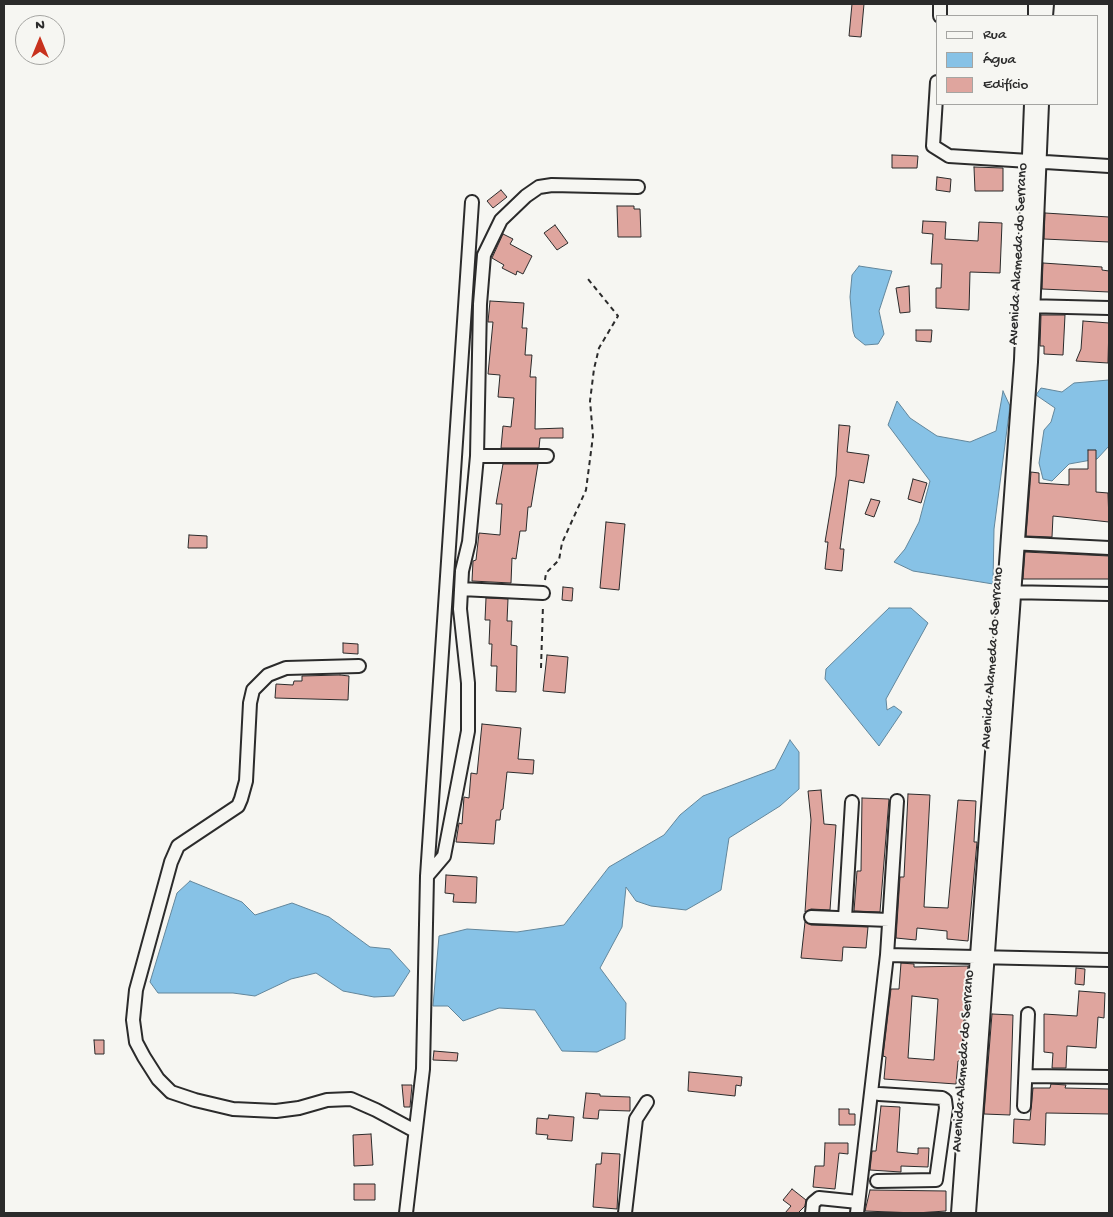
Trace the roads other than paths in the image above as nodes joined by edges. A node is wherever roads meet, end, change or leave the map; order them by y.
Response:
1 (936, 96) edge
2 (1031, 105) edge
3 (1042, 105) edge
4 (1034, 160) junction
5 (1109, 166) edge
6 (638, 187) dead end
7 (472, 202) dead end
8 (1027, 306) junction
9 (1109, 308) edge
10 (477, 456) junction
11 (547, 456) dead end
12 (1012, 543) junction
13 (1109, 548) edge
14 (461, 589) junction
15 (1009, 592) junction
16 (543, 593) road end
17 (1109, 594) edge
18 (359, 666) dead end
19 (897, 801) dead end
20 (852, 802) dead end
21 (427, 876) junction
22 (811, 917) dead end
23 (845, 918) junction
24 (889, 920) junction
25 (887, 955) junction
26 (983, 958) junction
27 (1109, 960) edge
28 (1028, 1014) dead end
29 (1026, 1076) junction
30 (1109, 1077) edge
31 (878, 1094) dead end
32 (647, 1102) dead end
33 (1024, 1106) dead end
34 (415, 1131) junction
35 (943, 1143) junction
36 (968, 1146) junction
37 (877, 1181) dead end
38 (858, 1208) edge
39 (406, 1213) edge
40 (625, 1213) edge
41 (812, 1213) edge
42 (958, 1213) edge
43 (969, 1213) edge

1 - 4 street
2 - 4 street, Avenida Alameda do Serrano
3 - 4 street, Avenida Alameda do Serrano
4 - 5 street
4 - 8 street, Avenida Alameda do Serrano
6 - 10 street
7 - 21 street
8 - 9 street
8 - 12 street, Avenida Alameda do Serrano
10 - 11 street
10 - 14 street
12 - 13 street
12 - 15 street, Avenida Alameda do Serrano
14 - 16 street
14 - 21 street
15 - 17 street
15 - 26 street, Avenida Alameda do Serrano
18 - 34 street
19 - 24 street
20 - 23 street
21 - 34 street
22 - 23 street
23 - 24 street
24 - 25 street
25 - 26 street
25 - 38 street
26 - 27 street
26 - 36 street, Avenida Alameda do Serrano
28 - 29 street
29 - 30 street
29 - 33 street
31 - 35 street
32 - 40 street
34 - 39 street
35 - 36 street
35 - 37 street
36 - 42 street, Avenida Alameda do Serrano
36 - 43 street, Avenida Alameda do Serrano
38 - 41 street

